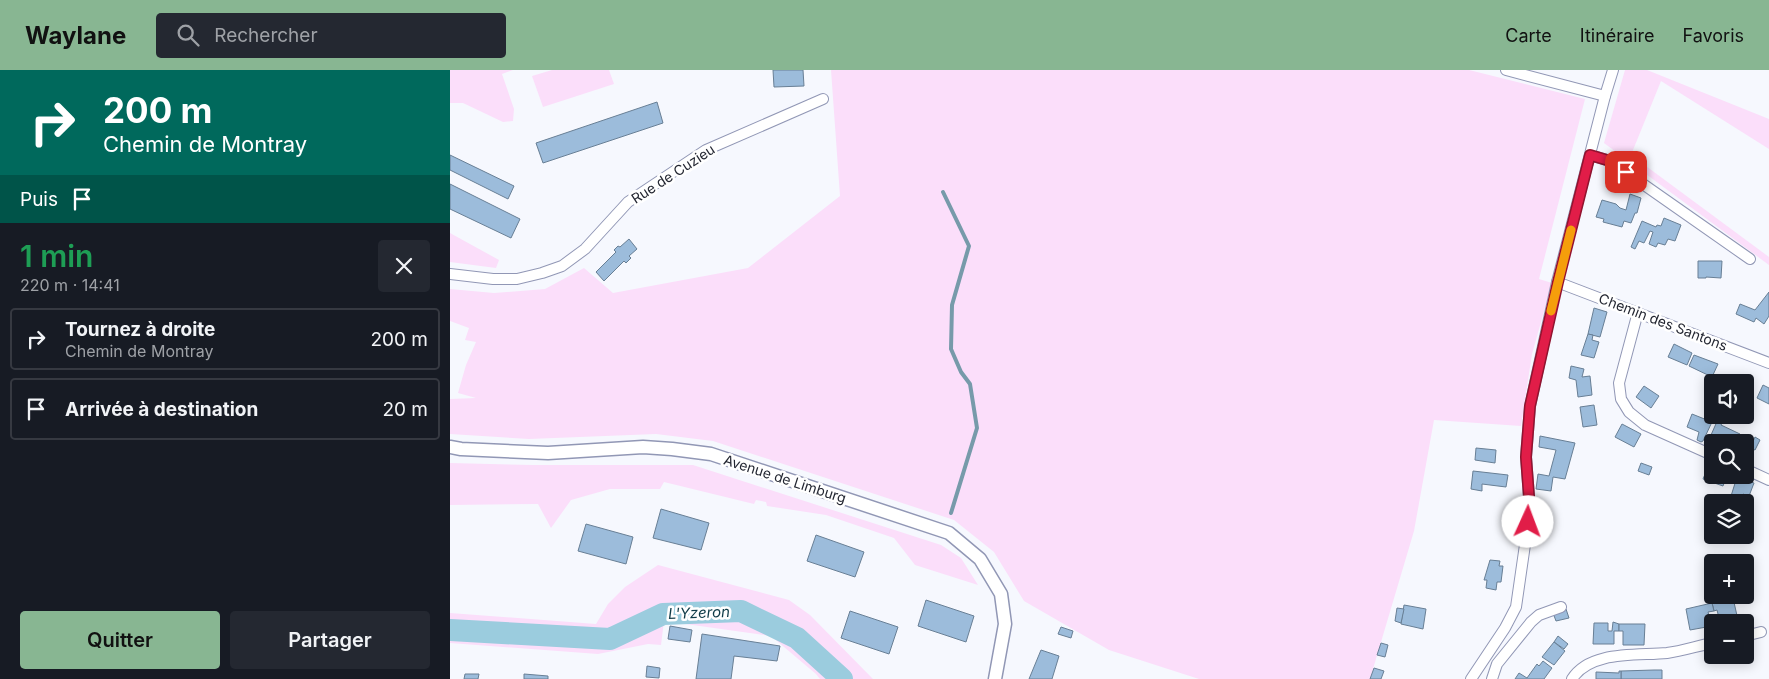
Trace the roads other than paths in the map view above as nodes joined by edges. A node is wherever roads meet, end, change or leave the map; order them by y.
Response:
1 (1506, 70) edge
2 (1613, 70) edge
3 (1605, 96) junction
4 (823, 98) dead end
5 (1590, 155) junction
6 (1750, 260) dead end
7 (450, 274) edge
8 (1558, 282) junction
9 (1638, 312) junction
10 (1769, 363) edge
11 (450, 447) edge
12 (1704, 452) edge
13 (1754, 473) edge
14 (1769, 480) edge
15 (1561, 607) dead end
16 (1760, 632) dead end
17 (1754, 634) edge
18 (1704, 645) edge
19 (995, 679) edge
20 (1471, 679) edge
21 (1492, 679) edge
22 (1572, 679) edge

1 - 3 street
2 - 3 street
3 - 5 street
4 - 7 street, Rue de Cuzieu
5 - 6 street
5 - 8 street
8 - 9 street, Chemin des Santons
8 - 20 street
9 - 10 street, Chemin des Santons
9 - 12 street
11 - 19 street, Avenue de Limburg
13 - 14 street
15 - 21 street
16 - 17 street
18 - 22 street

